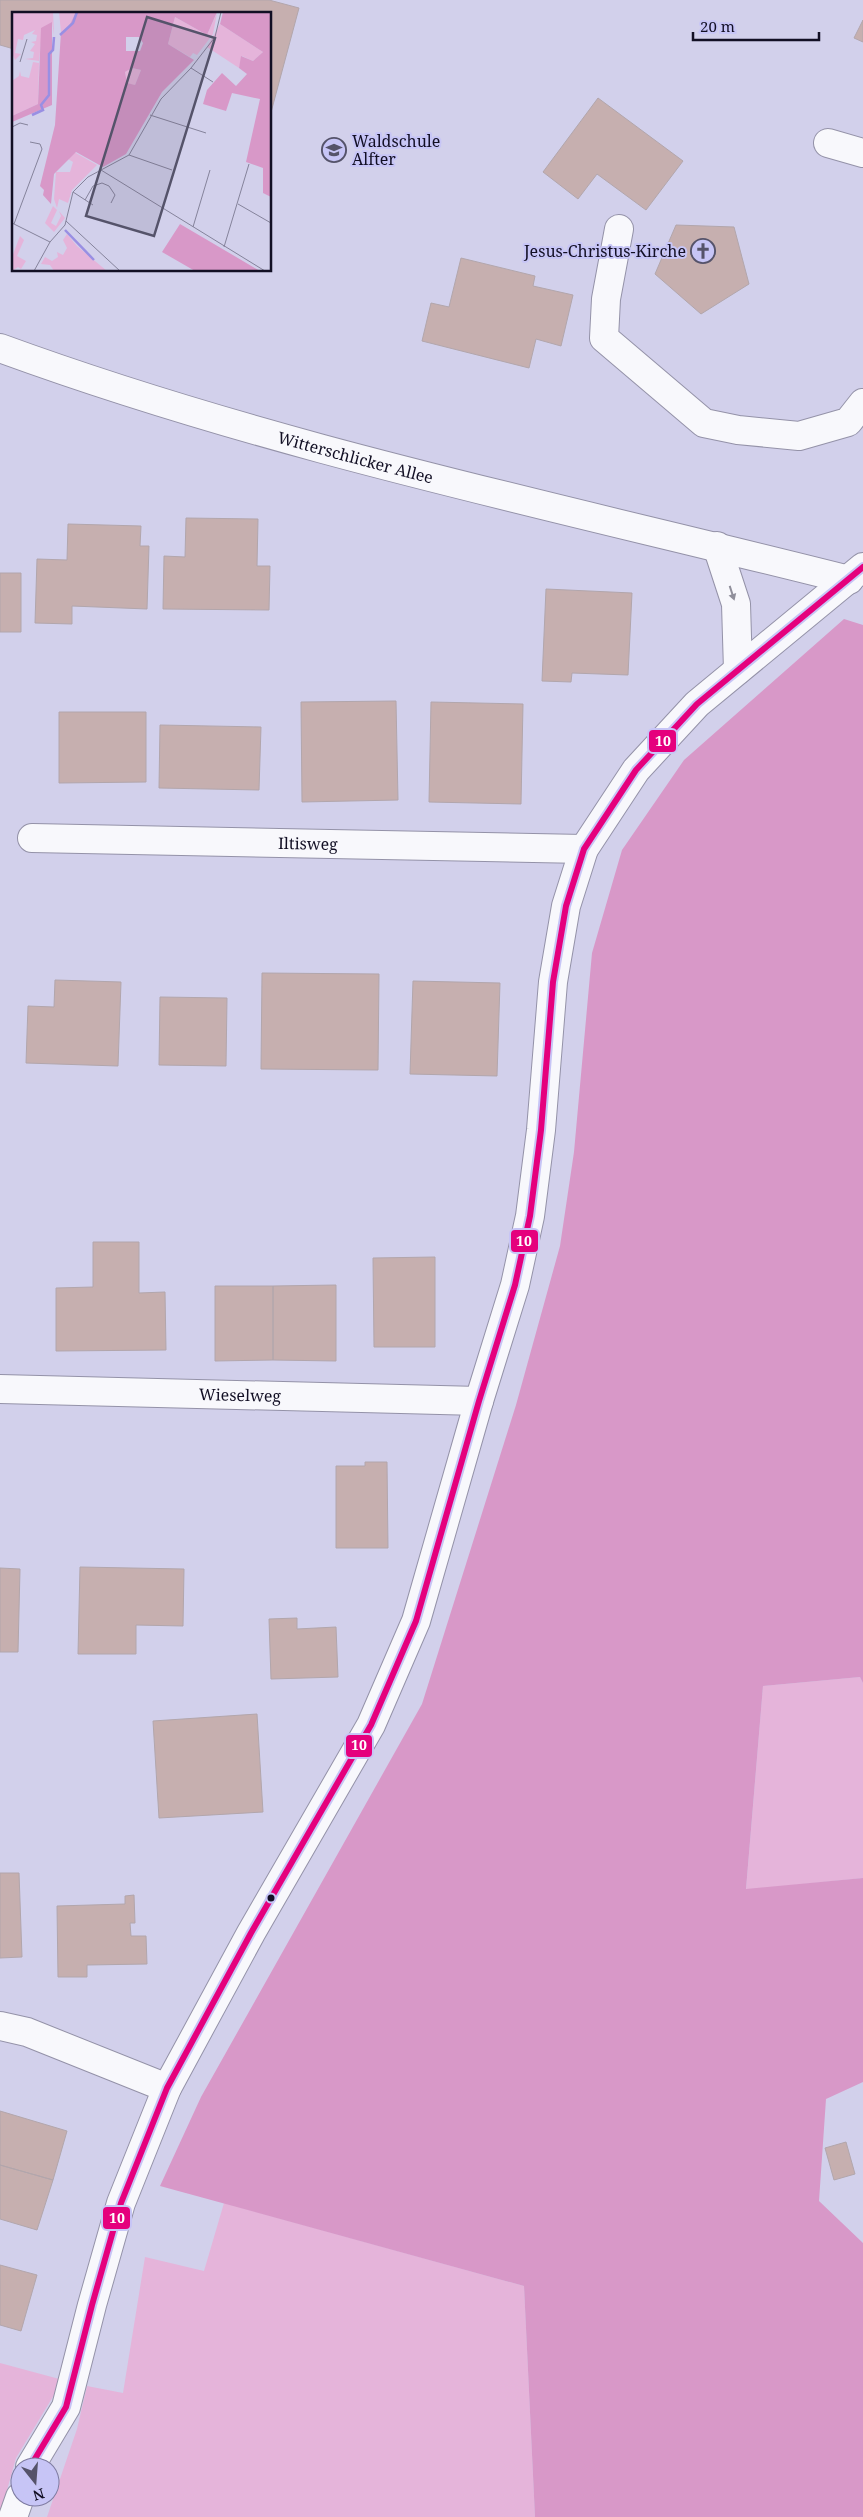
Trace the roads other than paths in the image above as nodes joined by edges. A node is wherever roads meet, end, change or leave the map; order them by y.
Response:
1 (828, 143) dead end
2 (863, 153) edge
3 (619, 229) dead end
4 (0, 348) edge
5 (863, 403) edge
6 (717, 546) junction
7 (856, 574) edge
8 (738, 670) junction
9 (32, 838) dead end
10 (584, 849) junction
11 (0, 1389) edge
12 (479, 1401) junction
13 (0, 2026) edge
14 (167, 2088) junction
15 (36, 2457) edge

1 - 2 street
3 - 5 street
4 - 6 street, Witterschlicker Allee
6 - 7 street, Witterschlicker Allee
6 -> 8 street
7 - 8 street
8 - 10 street
9 - 10 street, Iltisweg
10 - 12 street
11 - 12 street, Wieselweg
12 - 14 street
13 - 14 street
14 - 15 street

